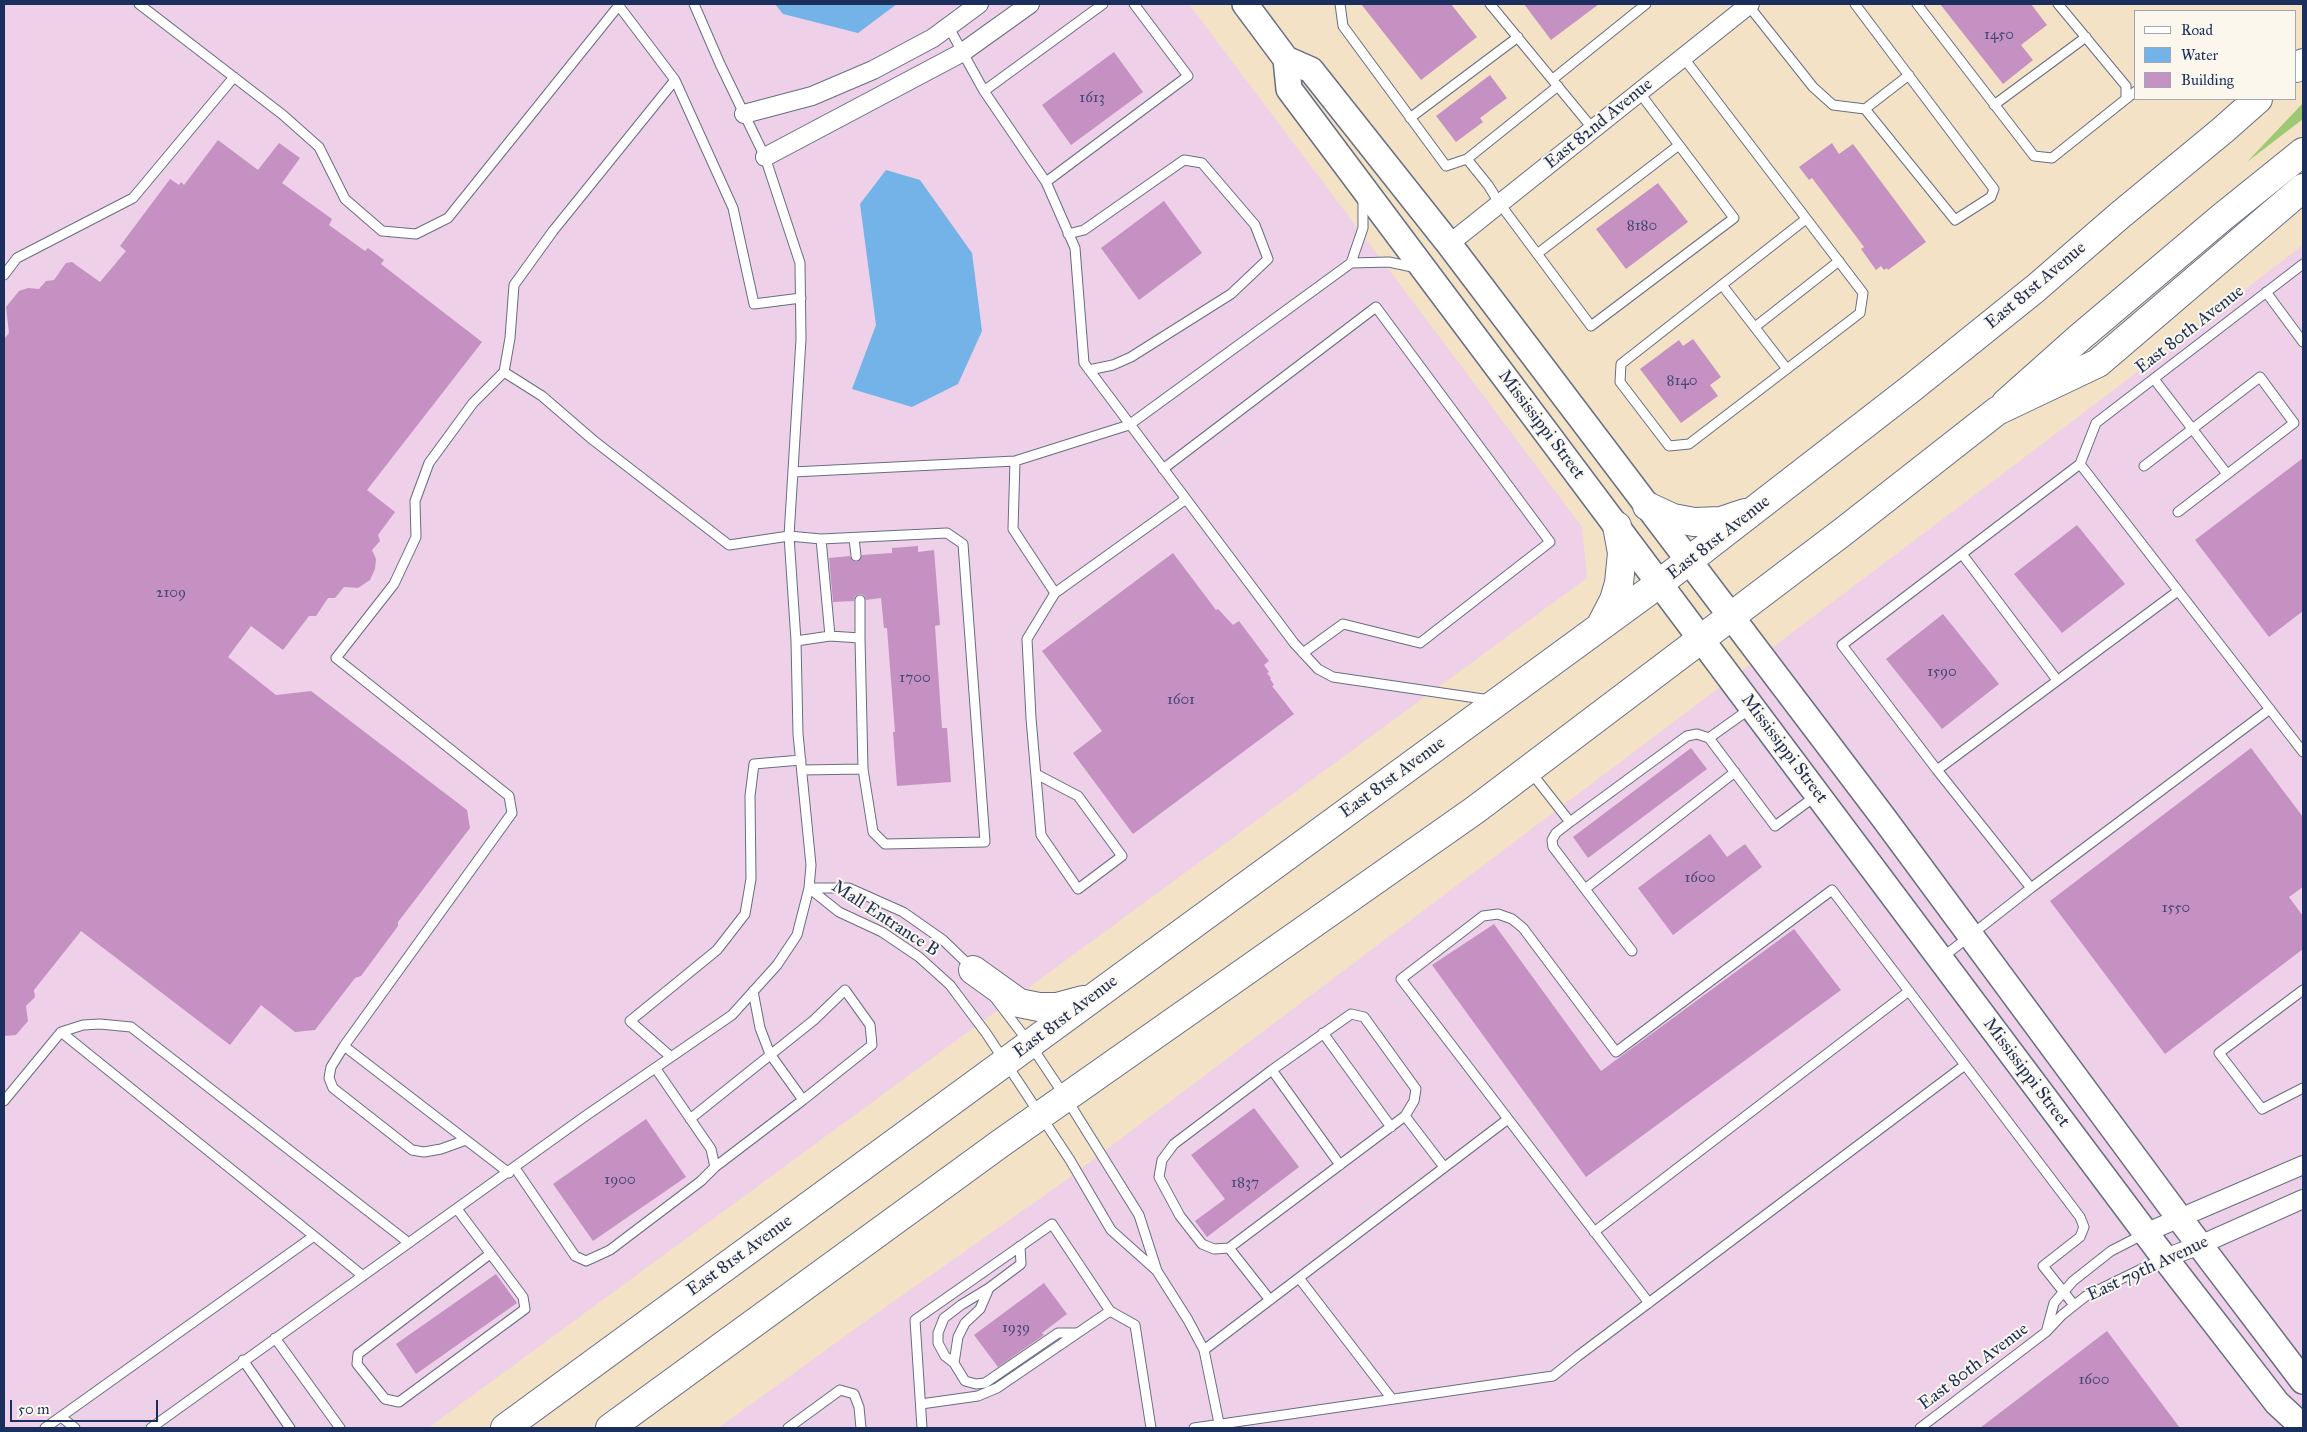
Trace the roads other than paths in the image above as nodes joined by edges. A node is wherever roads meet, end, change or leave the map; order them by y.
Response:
1 (139, 4) edge
2 (694, 4) edge
3 (979, 4) edge
4 (1030, 4) edge
5 (1103, 4) edge
6 (1134, 4) edge
7 (1245, 4) edge
8 (1340, 4) edge
9 (1490, 4) edge
10 (1646, 4) edge
11 (1855, 4) edge
12 (1917, 4) edge
13 (2058, 4) edge
14 (620, 5) edge
15 (1745, 5) edge
16 (948, 26) junction
17 (1518, 37) junction
18 (2086, 37) junction
19 (963, 52) junction
20 (1683, 57) junction
21 (1286, 59) junction
22 (1909, 75) junction
23 (234, 78) junction
24 (675, 80) junction
25 (1555, 83) junction
26 (984, 91) junction
27 (1639, 92) junction
28 (2134, 93) edge
29 (2126, 99) junction
30 (2257, 100) edge
31 (1994, 105) junction
32 (1866, 109) junction
33 (744, 114) junction
34 (1410, 118) junction
35 (1593, 129) junction
36 (1679, 145) junction
37 (2303, 152) edge
38 (765, 157) junction
39 (1467, 159) junction
40 (1046, 182) junction
41 (1363, 188) junction
42 (2303, 188) edge
43 (2303, 197) edge
44 (1500, 204) junction
45 (1806, 219) junction
46 (2263, 224) junction
47 (1068, 234) junction
48 (1449, 244) junction
49 (1536, 254) junction
50 (1839, 261) junction
51 (1350, 263) junction
52 (2303, 264) edge
53 (1425, 270) junction
54 (4, 275) edge
55 (1722, 285) junction
56 (2266, 292) junction
57 (801, 298) junction
58 (1755, 327) junction
59 (2303, 340) edge
60 (1787, 369) junction
61 (1089, 370) junction
62 (504, 372) junction
63 (2154, 379) junction
64 (1997, 411) junction
65 (1129, 425) junction
66 (2192, 428) junction
67 (1014, 460) junction
68 (2080, 464) junction
69 (2144, 466) dead end
70 (1163, 469) junction
71 (793, 472) junction
72 (2227, 474) junction
73 (1186, 500) junction
74 (1647, 506) junction
75 (1754, 511) junction
76 (2178, 512) dead end
77 (1617, 526) junction
78 (789, 536) junction
79 (854, 538) junction
80 (821, 539) junction
81 (1962, 554) junction
82 (856, 556) dead end
83 (1689, 561) junction
84 (1660, 583) junction
85 (2178, 591) junction
86 (1055, 593) junction
87 (860, 600) dead end
88 (1731, 617) junction
89 (1600, 626) junction
90 (830, 636) junction
91 (860, 638) junction
92 (1702, 639) junction
93 (796, 641) junction
94 (1303, 653) junction
95 (2057, 680) junction
96 (1498, 701) junction
97 (1753, 707) junction
98 (2270, 709) junction
99 (1709, 738) junction
100 (2303, 752) edge
101 (800, 760) junction
102 (1528, 769) junction
103 (802, 770) junction
104 (863, 770) junction
105 (1937, 770) junction
106 (1735, 772) junction
107 (1036, 774) junction
108 (1818, 795) junction
109 (1570, 822) junction
110 (809, 888) junction
111 (2031, 888) junction
112 (1584, 889) junction
113 (1971, 936) junction
114 (1632, 951) dead end
115 (1941, 959) junction
116 (973, 970) junction
117 (2303, 990) edge
118 (754, 991) junction
119 (1909, 991) junction
120 (1092, 998) junction
121 (61, 1032) junction
122 (1323, 1033) junction
123 (1030, 1044) junction
124 (344, 1046) junction
125 (770, 1054) junction
126 (671, 1057) junction
127 (1005, 1062) junction
128 (1965, 1065) junction
129 (656, 1068) junction
130 (1272, 1070) junction
131 (2303, 1088) edge
132 (1066, 1098) junction
133 (803, 1100) junction
134 (4, 1101) edge
135 (1040, 1115) junction
136 (1405, 1116) junction
137 (690, 1119) junction
138 (1508, 1119) junction
139 (1391, 1127) junction
140 (466, 1140) junction
141 (1340, 1165) junction
142 (2303, 1165) edge
143 (715, 1167) junction
144 (1444, 1167) junction
145 (512, 1171) junction
146 (2303, 1199) edge
147 (457, 1209) junction
148 (2180, 1219) junction
149 (1594, 1232) junction
150 (2145, 1233) junction
151 (314, 1236) junction
152 (409, 1244) junction
153 (2200, 1245) junction
154 (1020, 1246) junction
155 (1229, 1248) junction
156 (490, 1254) junction
157 (2165, 1258) junction
158 (1157, 1272) junction
159 (363, 1276) junction
160 (1299, 1278) junction
161 (989, 1288) junction
162 (2064, 1292) junction
163 (1270, 1300) junction
164 (1649, 1303) junction
165 (2074, 1305) junction
166 (1110, 1311) junction
167 (2046, 1332) junction
168 (1076, 1333) junction
169 (276, 1338) junction
170 (1204, 1350) junction
171 (243, 1360) junction
172 (954, 1363) junction
173 (2303, 1381) edge
174 (1392, 1399) junction
175 (921, 1404) junction
176 (61, 1417) junction
177 (1220, 1427) edge
178 (2303, 1427) edge
179 (45, 1428) edge
180 (75, 1428) edge
181 (151, 1428) edge
182 (290, 1428) edge
183 (340, 1428) edge
184 (506, 1428) edge
185 (610, 1428) edge
186 (788, 1428) edge
187 (861, 1428) edge
188 (922, 1428) edge
189 (1151, 1428) edge
190 (1194, 1428) edge
191 (1920, 1428) edge

1 - 23 lane
2 - 33 lane
3 - 16 street
4 - 19 street
5 - 26 lane
6 - 40 lane
7 - 21 street, Mississippi Street
8 - 34 lane
9 - 17 lane
10 - 25 lane
11 - 22 lane
12 - 31 lane
13 - 18 lane
14 - 23 lane
14 - 24 lane
15 - 20 street, East 82nd Avenue
15 - 32 lane
16 - 19 lane
16 - 33 street
17 - 25 lane
17 - 34 lane
18 - 29 lane
18 - 31 lane
19 - 26 lane
19 - 38 street
20 - 27 street, East 82nd Avenue
20 - 45 lane
21 - 41 street, Mississippi Street
21 - 48 street, Mississippi Street
22 - 32 lane
22 - 32 lane
23 - 54 lane
24 - 57 lane
24 - 62 lane
25 - 35 lane
25 - 39 lane
26 - 40 lane
27 - 35 street, East 82nd Avenue
27 - 36 lane
28 - 29 lane
29 - 31 lane
30 - 75 main road, East 81st Avenue
33 - 38 lane
34 - 39 lane
35 - 44 street, East 82nd Avenue
36 - 49 lane
36 - 49 lane
37 - 64 main road
38 - 57 lane
39 - 44 lane
40 - 47 lane
41 - 51 lane
41 - 53 street, Mississippi Street
42 - 46 main road
43 - 46 main road
44 - 48 street, East 82nd Avenue
44 - 49 lane
45 - 50 lane
45 - 55 lane
46 - 64 main road
47 - 61 lane
47 - 61 lane
48 - 74 street, Mississippi Street
50 - 58 lane
50 - 60 lane
51 - 53 lane
51 - 65 lane
52 - 56 lane, East 80th Avenue
53 - 77 street, Mississippi Street
55 - 58 lane
55 - 60 lane
56 - 59 lane
56 - 63 lane, East 80th Avenue
57 - 71 lane
58 - 60 lane
61 - 65 lane
62 - 78 lane
62 - 124 lane
63 - 66 lane
63 - 68 lane, East 80th Avenue
64 - 88 main road
65 - 67 lane
65 - 70 lane
66 - 69 lane
66 - 72 lane
66 - 72 lane
67 - 71 lane
67 - 86 lane
68 - 81 lane
68 - 85 lane
70 - 73 lane
70 - 94 lane
71 - 78 lane
72 - 76 lane
73 - 86 lane
73 - 94 lane
74 - 75 main road
74 - 83 street, Mississippi Street
75 - 83 main road, East 81st Avenue
77 - 84 street, Mississippi Street
77 - 89 main road
78 - 80 lane
78 - 93 lane
79 - 80 lane
79 - 82 lane
79 - 104 lane
80 - 90 lane
81 - 95 lane
81 - 105 lane
83 - 84 main road, East 81st Avenue
83 - 88 street, Mississippi Street
84 - 89 main road, East 81st Avenue
84 - 92 street, Mississippi Street
85 - 95 lane
85 - 98 lane
86 - 107 lane
87 - 91 lane
88 - 92 main road
88 - 113 street, Mississippi Street
89 - 96 main road, East 81st Avenue
90 - 91 lane
90 - 93 lane
91 - 104 lane
92 - 97 street, Mississippi Street
92 - 102 main road
93 - 101 lane
94 - 96 lane
95 - 105 lane
96 - 120 main road, East 81st Avenue
97 - 99 lane
97 - 108 street, Mississippi Street
98 - 100 lane
98 - 111 lane
99 - 106 lane
99 - 109 lane
101 - 103 lane
101 - 126 lane
102 - 109 lane
102 - 132 main road
103 - 104 lane
103 - 110 lane
105 - 111 lane
106 - 108 lane
106 - 112 lane
107 - 107 lane
108 - 115 street, Mississippi Street
109 - 112 lane
110 - 116 lane, Mall Entrance B
110 - 118 lane
110 - 127 lane, Mall Entrance B
111 - 113 lane
112 - 114 lane
113 - 115 lane
113 - 148 street, Mississippi Street
115 - 150 street, Mississippi Street
116 - 120 main road
116 - 123 lane, Mall Entrance B
117 - 131 lane
118 - 125 lane
118 - 126 lane
119 - 128 lane
119 - 138 lane
119 - 149 lane
120 - 123 main road, East 81st Avenue
121 - 134 lane
121 - 151 lane
121 - 152 lane
122 - 130 lane
122 - 136 lane
122 - 139 lane
123 - 127 main road, East 81st Avenue
123 - 132 lane, Mall Entrance B
124 - 140 lane
124 - 140 lane
125 - 133 lane
125 - 133 lane
125 - 137 lane
126 - 129 lane
127 - 135 lane, Mall Entrance B
127 - 184 main road, East 81st Avenue
128 - 162 lane
128 - 164 lane
129 - 137 lane
129 - 145 lane
130 - 141 lane
130 - 155 lane
132 - 135 main road
132 - 158 lane, Mall Entrance B
133 - 143 lane
135 - 158 lane, Mall Entrance B
135 - 185 main road
136 - 139 lane
136 - 144 lane
137 - 143 lane
138 - 144 lane
138 - 149 lane
139 - 141 lane
140 - 145 lane
141 - 155 lane
142 - 148 street, East 79th Avenue
143 - 145 lane
144 - 160 lane
145 - 147 lane
146 - 153 street, East 79th Avenue
147 - 152 lane
147 - 156 lane
148 - 150 street, East 79th Avenue
148 - 153 street, Mississippi Street
149 - 164 lane
150 - 157 street, Mississippi Street
150 - 162 lane, East 79th Avenue
151 - 159 lane
151 - 176 lane
152 - 159 lane
153 - 157 street, East 79th Avenue
153 - 173 street, Mississippi Street
154 - 161 lane
154 - 166 lane
154 - 175 lane
155 - 163 lane
156 - 156 lane
157 - 165 lane, East 79th Avenue
157 - 178 street, Mississippi Street
158 - 170 lane, Mall Entrance B
159 - 169 lane
160 - 163 lane
160 - 174 lane
161 - 172 lane
161 - 172 lane
162 - 165 lane
162 - 167 lane, East 79th Avenue
163 - 170 lane
164 - 174 lane
165 - 167 lane, East 79th Avenue
166 - 168 lane
166 - 189 lane
167 - 191 lane, East 80th Avenue
168 - 172 lane
168 - 175 lane
169 - 171 lane
169 - 183 lane
170 - 177 lane, Mall Entrance B
171 - 181 lane
171 - 182 lane
174 - 177 lane
175 - 188 lane
176 - 179 lane
176 - 180 lane
177 - 190 lane
186 - 187 lane

